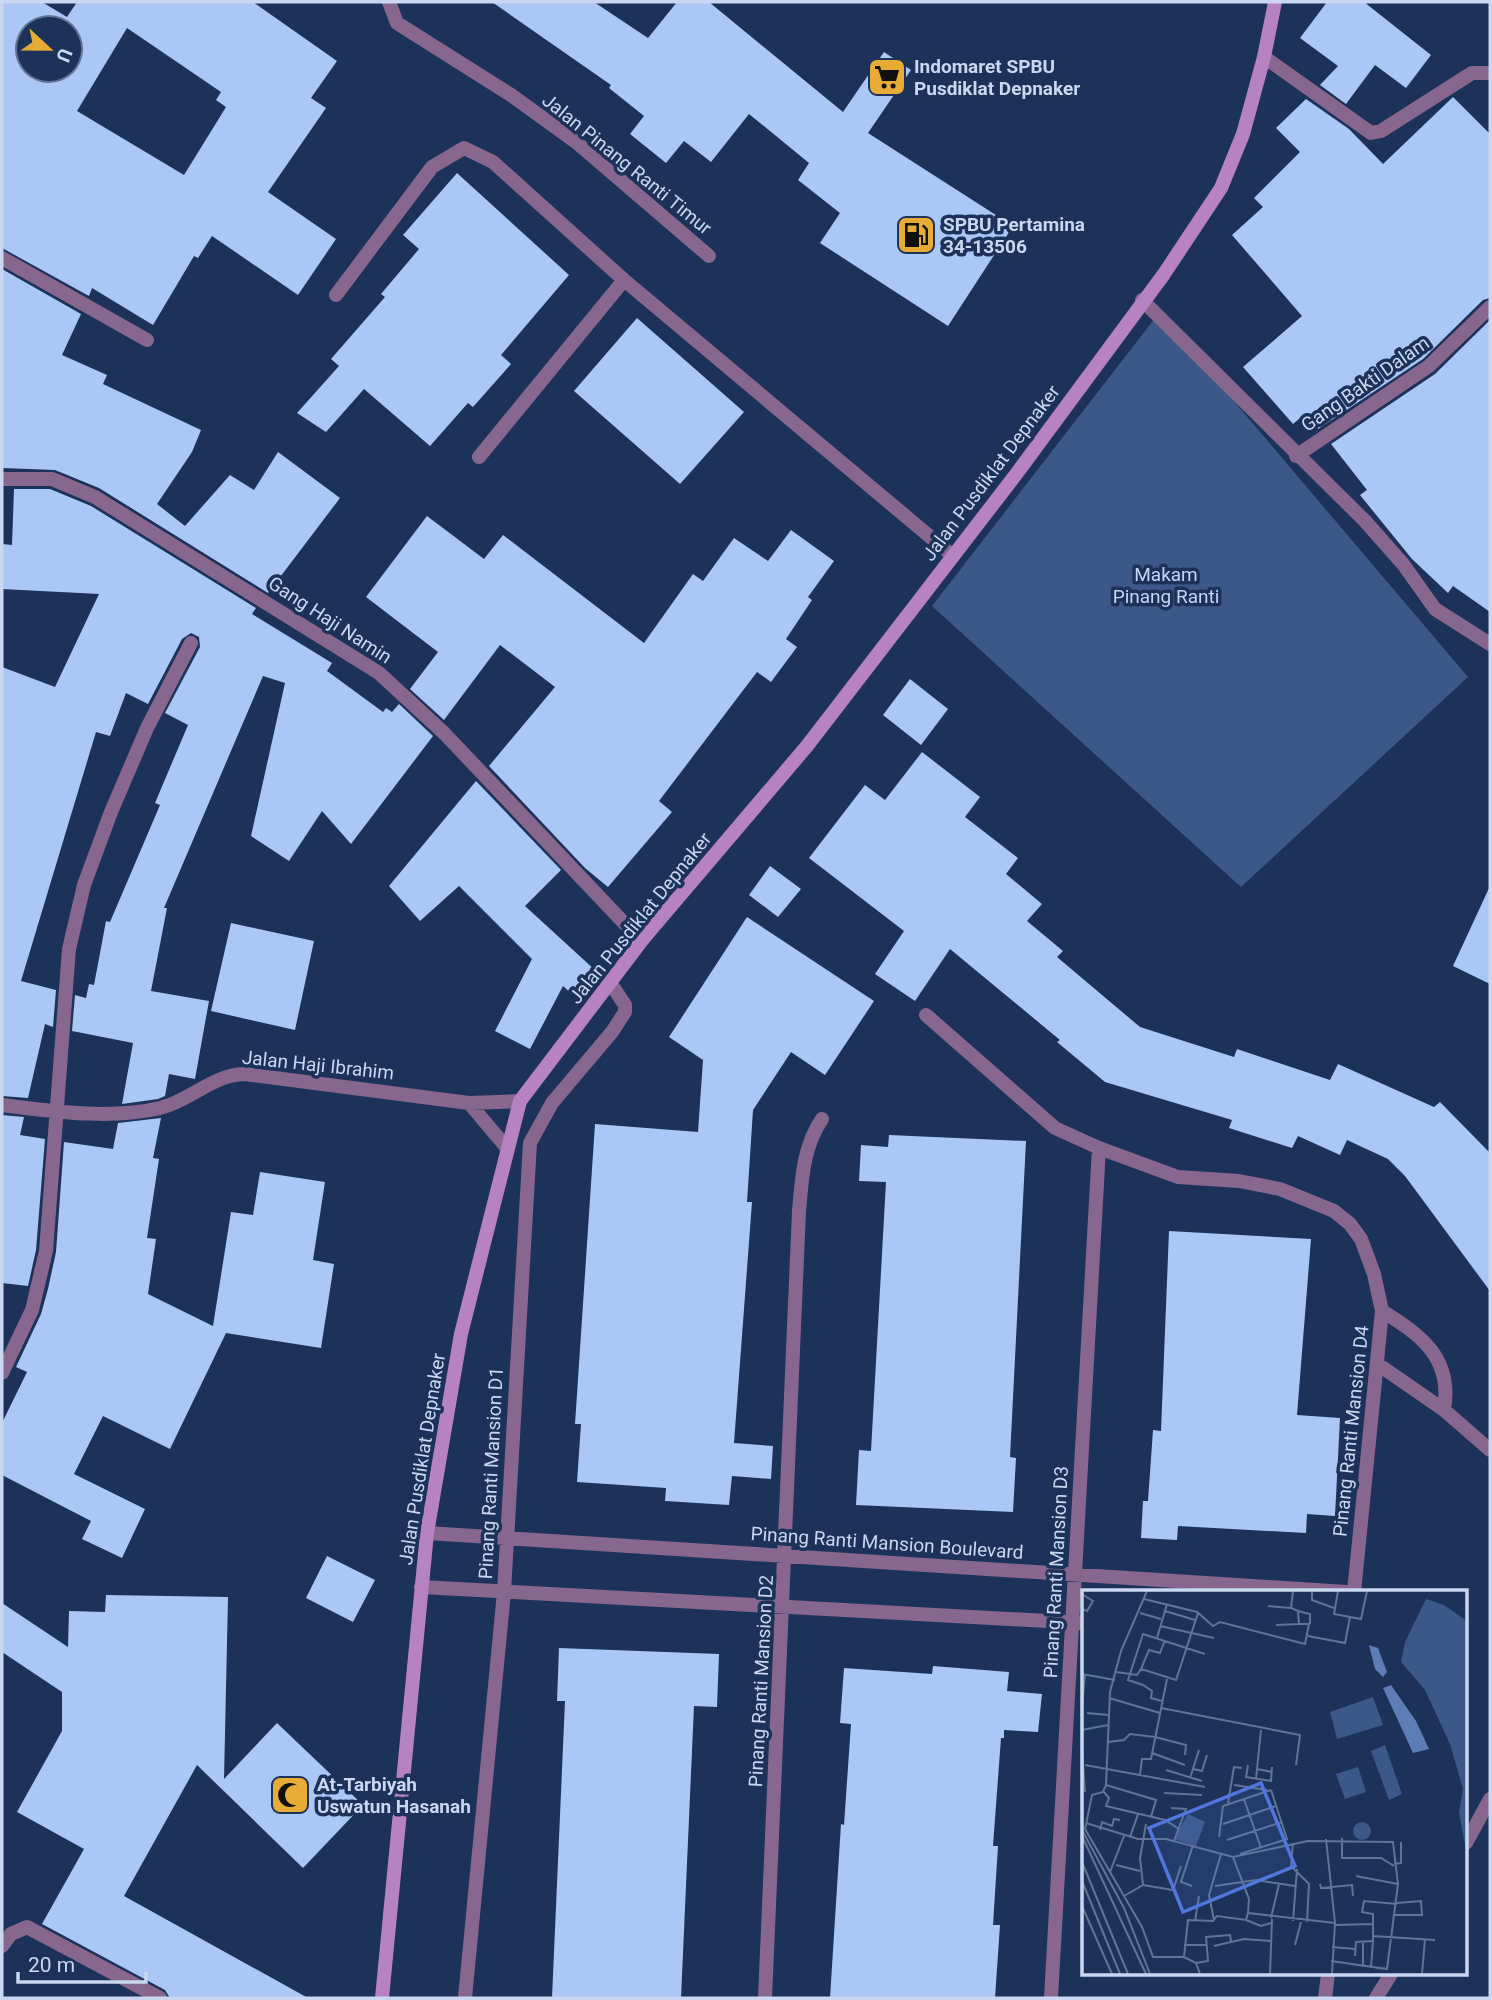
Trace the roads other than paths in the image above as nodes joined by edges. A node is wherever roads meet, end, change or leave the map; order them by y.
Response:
1 (389, 2) edge
2 (1275, 2) edge
3 (1264, 57) junction
4 (1490, 73) edge
5 (709, 256) dead end
6 (2, 258) edge
7 (624, 280) junction
8 (336, 295) dead end
9 (1142, 300) junction
10 (1490, 307) edge
11 (147, 340) dead end
12 (1296, 456) junction
13 (479, 457) dead end
14 (2, 479) edge
15 (951, 558) junction
16 (191, 643) dead end
17 (1490, 644) edge
18 (643, 939) junction
19 (611, 984) junction
20 (926, 1015) dead end
21 (520, 1101) junction
22 (469, 1103) junction
23 (2, 1105) edge
24 (58, 1111) junction
25 (822, 1119) dead end
26 (507, 1148) junction
27 (1099, 1149) junction
28 (1382, 1311) junction
29 (1379, 1365) junction
30 (2, 1373) edge
31 (1444, 1410) junction
32 (1490, 1450) edge
33 (427, 1532) junction
34 (507, 1538) junction
35 (786, 1556) junction
36 (1075, 1574) junction
37 (421, 1587) junction
38 (1316, 1590) edge
39 (1354, 1590) edge
40 (504, 1592) junction
41 (783, 1607) junction
42 (1078, 1623) edge
43 (1490, 1799) edge
44 (1468, 1839) edge
45 (2, 1945) edge
46 (1328, 1976) edge
47 (1390, 1976) edge
48 (160, 1998) edge
49 (382, 1998) edge
50 (465, 1998) edge
51 (765, 1998) edge
52 (1051, 1998) edge
53 (1325, 1998) edge
54 (1377, 1998) edge

1 - 5 street, Jalan Pinang Ranti Timur
2 - 3 street, Jalan Pusdiklat Depnaker
3 - 4 street
3 - 9 street, Jalan Pusdiklat Depnaker
6 - 11 street
7 - 8 street
7 - 13 street
7 - 15 street
9 - 12 street, Gang Bakti Dalam
9 - 15 street, Jalan Pusdiklat Depnaker
10 - 12 street, Gang Bakti Dalam
12 - 17 street
14 - 18 street, Gang Haji Namin
15 - 18 street, Jalan Pusdiklat Depnaker
16 - 24 street
18 - 19 street, Jalan Pusdiklat Depnaker
19 - 21 street, Jalan Pusdiklat Depnaker
19 - 34 street, Pinang Ranti Mansion D1
20 - 27 street, Pinang Ranti Mansion D4
21 - 22 street, Jalan Haji Ibrahim
21 - 26 street, Jalan Pusdiklat Depnaker
22 - 24 street, Jalan Haji Ibrahim
22 - 26 street
23 - 24 street, Jalan Haji Ibrahim
24 - 30 street
25 - 35 street, Pinang Ranti Mansion D2
26 - 33 street, Jalan Pusdiklat Depnaker
27 - 28 street, Pinang Ranti Mansion D4
27 - 36 street, Pinang Ranti Mansion D3
28 - 29 street, Pinang Ranti Mansion D4
28 - 31 street
29 - 31 street
29 - 39 street, Pinang Ranti Mansion D4
31 - 32 street
33 - 34 street, Pinang Ranti Mansion Boulevard
33 - 37 street, Jalan Pusdiklat Depnaker
34 - 35 street, Pinang Ranti Mansion Boulevard
34 - 40 street, Pinang Ranti Mansion D1
35 - 36 street, Pinang Ranti Mansion Boulevard
35 - 41 street, Pinang Ranti Mansion D2
36 - 38 street, Pinang Ranti Mansion Boulevard
36 - 42 street, Pinang Ranti Mansion D3
37 - 40 street
37 - 49 street, Jalan Pusdiklat Depnaker
40 - 41 street
40 - 50 street, Pinang Ranti Mansion D1
41 - 42 street
41 - 51 street, Pinang Ranti Mansion D2
42 - 52 street, Pinang Ranti Mansion D3
43 - 44 street
45 - 48 street
46 - 53 street
47 - 54 street

